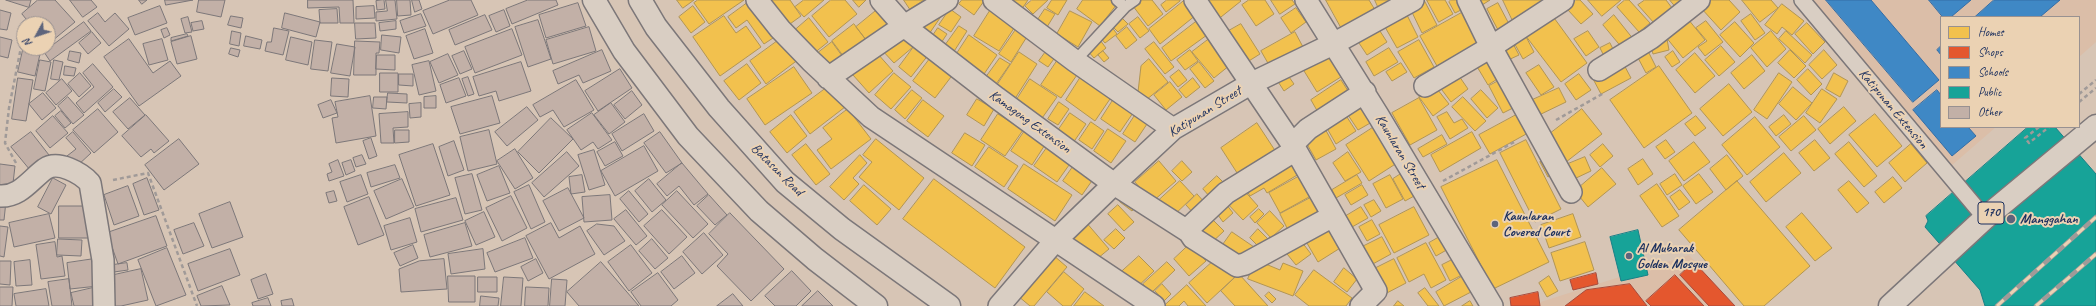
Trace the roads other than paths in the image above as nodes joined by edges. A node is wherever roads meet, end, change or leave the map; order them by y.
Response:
1 (594, 0) edge
2 (640, 0) edge
3 (757, 0) edge
4 (881, 0) edge
5 (948, 0) edge
6 (994, 0) edge
7 (1134, 0) edge
8 (1195, 0) edge
9 (1306, 0) edge
10 (1413, 0) edge
11 (1468, 0) edge
12 (1564, 0) edge
13 (1699, 0) edge
14 (1802, 0) edge
15 (1121, 3) edge
16 (904, 26) junction
17 (1334, 43) junction
18 (1491, 47) junction
19 (1075, 61) junction
20 (1599, 70) dead end
21 (828, 78) junction
22 (1252, 83) junction
23 (1425, 86) dead end
24 (1365, 92) junction
25 (2096, 126) edge
26 (1173, 129) junction
27 (1294, 146) junction
28 (1114, 184) junction
29 (1571, 192) dead end
30 (0, 196) edge
31 (1334, 216) junction
32 (1985, 218) junction
33 (1189, 232) junction
34 (1055, 242) junction
35 (104, 306) edge
36 (876, 306) edge
37 (949, 306) edge
38 (999, 306) edge
39 (1154, 306) edge
40 (1360, 306) edge
41 (1492, 306) edge
42 (1890, 306) edge

1 - 36 main road
2 - 37 main road, Batasan Road
3 - 21 street
4 - 16 street, Kamagong Extension
5 - 16 street
6 - 19 street
7 - 15 lane
8 - 22 street
9 - 17 street, Kaunlaran Street
10 - 17 street, Katipunan Street
11 - 18 street
12 - 18 street
13 - 20 street
14 - 32 street, Katipunan Extension
15 - 19 lane
16 - 21 street
16 - 28 street, Kamagong Extension
17 - 22 street, Katipunan Street
17 - 24 street, Kaunlaran Street
18 - 23 street
18 - 29 street
19 - 26 street
21 - 34 street
22 - 26 street, Katipunan Street
22 - 27 street
24 - 27 street
24 - 41 street, Kaunlaran Street
25 - 32 main road, 170
26 - 28 street, Katipunan Street
27 - 31 street
27 - 33 street
28 - 33 street, Kamagong Extension
28 - 34 street, Katipunan Street
30 - 35 street
31 - 33 street, Kamagong Extension
31 - 40 street
32 - 42 main road, 170
34 - 38 street, Katipunan Street
34 - 39 street

